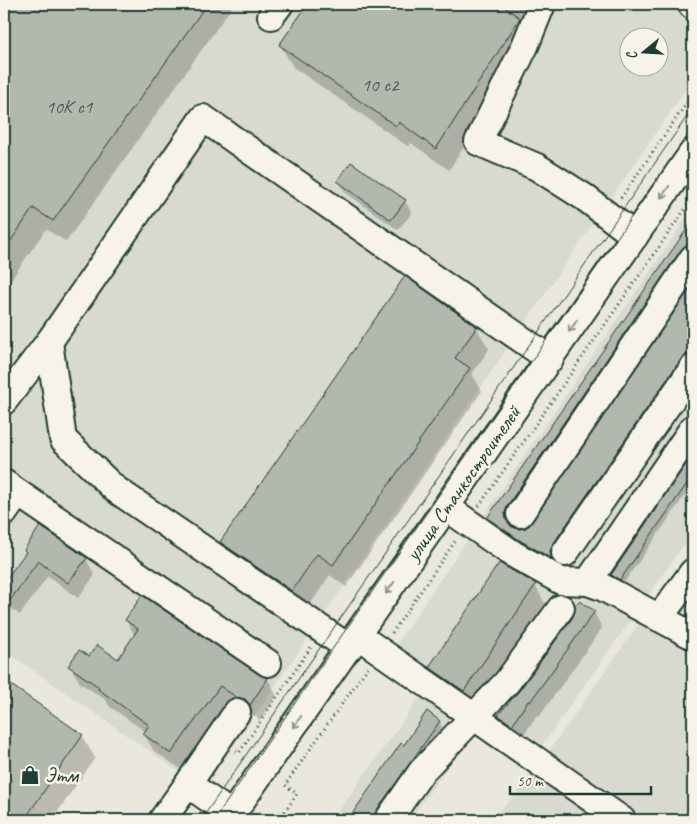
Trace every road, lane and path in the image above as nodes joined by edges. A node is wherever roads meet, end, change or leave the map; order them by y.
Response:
1 (542, 4) edge
2 (693, 94) edge
3 (693, 152) edge
4 (608, 215) junction
5 (635, 236) junction
6 (693, 258) edge
7 (49, 342) junction
8 (550, 358) junction
9 (693, 368) edge
10 (4, 401) edge
11 (693, 428) edge
12 (8, 496) edge
13 (446, 507) junction
14 (520, 514) dead end
15 (603, 560) junction
16 (693, 572) edge
17 (588, 582) junction
18 (561, 608) dead end
19 (659, 618) junction
20 (693, 636) edge
21 (353, 642) junction
22 (268, 663) dead end
23 (237, 712) dead end
24 (473, 717) junction
25 (188, 784) junction
26 (232, 818) edge
27 (162, 820) edge
28 (388, 820) edge
29 (622, 820) edge

1 - 4 street
2 - 4 path
3 -> 5 street, улица Станкостроителей
4 - 5 street
5 -> 8 street, улица Станкостроителей
6 - 14 street
7 - 8 street
7 - 10 street
7 - 21 street
8 - 13 street, улица Станкостроителей
9 - 15 street
11 - 15 street
12 - 22 street
13 - 17 street
13 -> 21 street, улица Станкостроителей
15 - 17 street
16 - 19 street
17 - 19 street
18 - 24 street
19 - 20 street
21 - 24 street
21 -> 26 street, улица Станкостроителей
23 - 25 street
24 - 28 street
24 - 29 street
25 - 26 street
25 - 27 street

